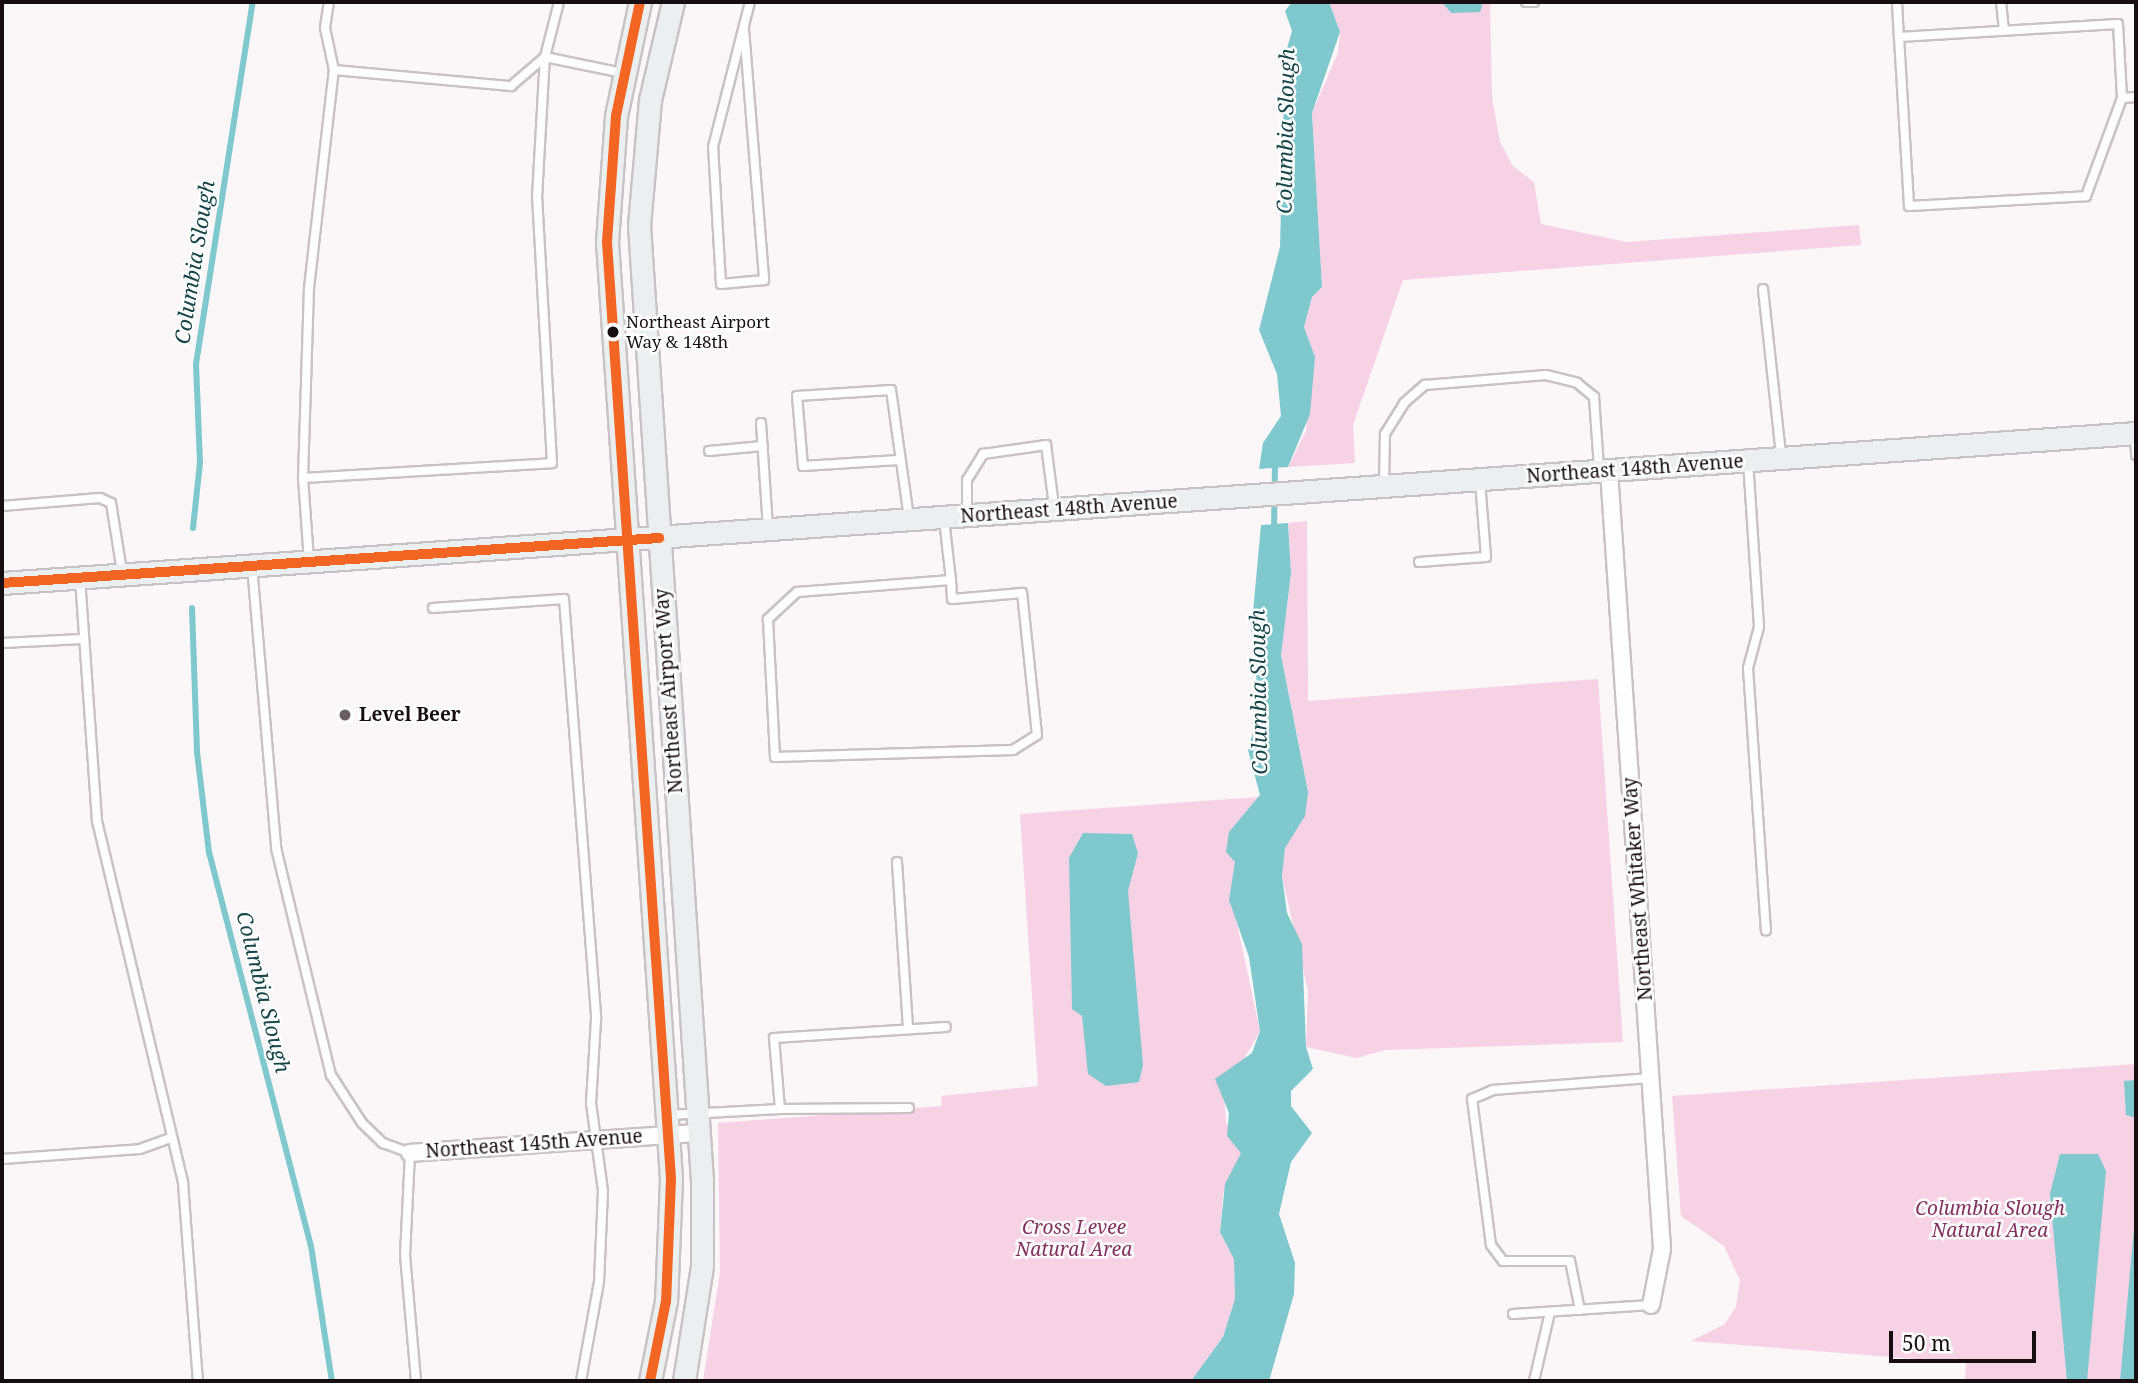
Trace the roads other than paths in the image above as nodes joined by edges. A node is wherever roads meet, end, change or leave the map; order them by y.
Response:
1 (329, 2) edge
2 (559, 2) edge
3 (640, 2) edge
4 (673, 2) edge
5 (750, 2) edge
6 (1526, 2) edge
7 (1534, 2) edge
8 (1897, 2) edge
9 (2001, 2) edge
10 (744, 29) junction
11 (2004, 31) junction
12 (1899, 37) junction
13 (545, 57) junction
14 (334, 70) junction
15 (623, 73) junction
16 (2136, 97) edge
17 (2122, 98) junction
18 (1763, 289) dead end
19 (761, 423) dead end
20 (2136, 433) edge
21 (763, 446) junction
22 (709, 451) dead end
23 (2136, 455) edge
24 (1781, 459) junction
25 (898, 460) junction
26 (1748, 461) junction
27 (1604, 472) junction
28 (303, 478) junction
29 (1480, 480) junction
30 (1384, 486) junction
31 (2, 506) edge
32 (1054, 509) junction
33 (967, 517) junction
34 (944, 519) junction
35 (909, 521) junction
36 (769, 531) junction
37 (659, 538) junction
38 (627, 541) junction
39 (309, 562) junction
40 (1419, 562) dead end
41 (252, 566) junction
42 (123, 575) junction
43 (80, 578) junction
44 (951, 580) junction
45 (2, 583) edge
46 (433, 608) dead end
47 (83, 639) junction
48 (2, 643) edge
49 (897, 862) dead end
50 (1766, 930) dead end
51 (946, 1027) dead end
52 (908, 1029) junction
53 (1650, 1078) junction
54 (909, 1108) dead end
55 (780, 1109) junction
56 (699, 1124) junction
57 (667, 1125) junction
58 (168, 1139) junction
59 (594, 1139) junction
60 (410, 1153) junction
61 (2, 1159) edge
62 (1651, 1305) joint
63 (1580, 1310) junction
64 (1550, 1312) junction
65 (1513, 1314) dead end
66 (198, 1381) edge
67 (416, 1381) edge
68 (581, 1381) edge
69 (650, 1381) edge
70 (684, 1381) edge
71 (1534, 1381) edge

1 - 14 lane
2 - 13 lane
3 - 15 main road, Northeast Airport Way
4 - 37 main road, Northeast Airport Way
5 - 10 lane
6 - 7 lane
8 - 12 lane
9 - 11 lane
10 - 10 lane
11 - 12 lane
11 - 17 lane
12 - 17 lane
13 - 14 lane
13 - 15 lane
13 - 28 lane
14 - 28 lane
15 - 38 main road, Northeast Airport Way
16 - 17 lane
18 - 24 lane
19 - 21 lane
20 - 23 lane
20 - 24 main road, Northeast 148th Avenue
21 - 22 lane
21 - 36 lane
24 - 26 main road, Northeast 148th Avenue
25 - 25 lane
25 - 35 lane
26 - 27 main road, Northeast 148th Avenue
26 - 50 lane
27 - 29 main road, Northeast 148th Avenue
27 - 30 lane
27 - 53 street, Northeast Whitaker Way
28 - 39 lane
29 - 30 main road, Northeast 148th Avenue
29 - 40 lane
30 - 32 main road, Northeast 148th Avenue
31 - 42 lane
32 - 33 main road, Northeast 148th Avenue
32 - 33 lane
33 - 34 main road, Northeast 148th Avenue
34 - 35 main road, Northeast 148th Avenue
34 - 44 lane
35 - 36 main road, Northeast 148th Avenue
36 - 37 main road, Northeast 148th Avenue
37 - 38 main road, Northeast 148th Avenue
37 - 56 main road, Northeast Airport Way
38 - 39 main road, Northeast 148th Avenue
38 - 57 main road, Northeast Airport Way
39 - 41 main road, Northeast 148th Avenue
41 - 42 main road, Northeast 148th Avenue
41 - 60 lane
42 - 43 main road, Northeast 148th Avenue
43 - 45 main road, Northeast 148th Avenue
43 - 47 lane
44 - 44 lane
46 - 59 lane
47 - 48 lane
47 - 58 lane
49 - 52 lane
51 - 52 lane
52 - 55 lane
53 - 62 street, Northeast Whitaker Way
53 - 63 lane
54 - 55 lane
55 - 56 lane
56 - 57 street, Northeast 145th Avenue
56 - 70 main road, Northeast Airport Way
57 - 59 street, Northeast 145th Avenue
57 - 69 main road, Northeast Airport Way
58 - 61 lane
58 - 66 lane
59 - 60 street, Northeast 145th Avenue
59 - 68 lane
60 - 67 lane
62 - 63 lane
63 - 64 lane
64 - 65 lane
64 - 71 lane

